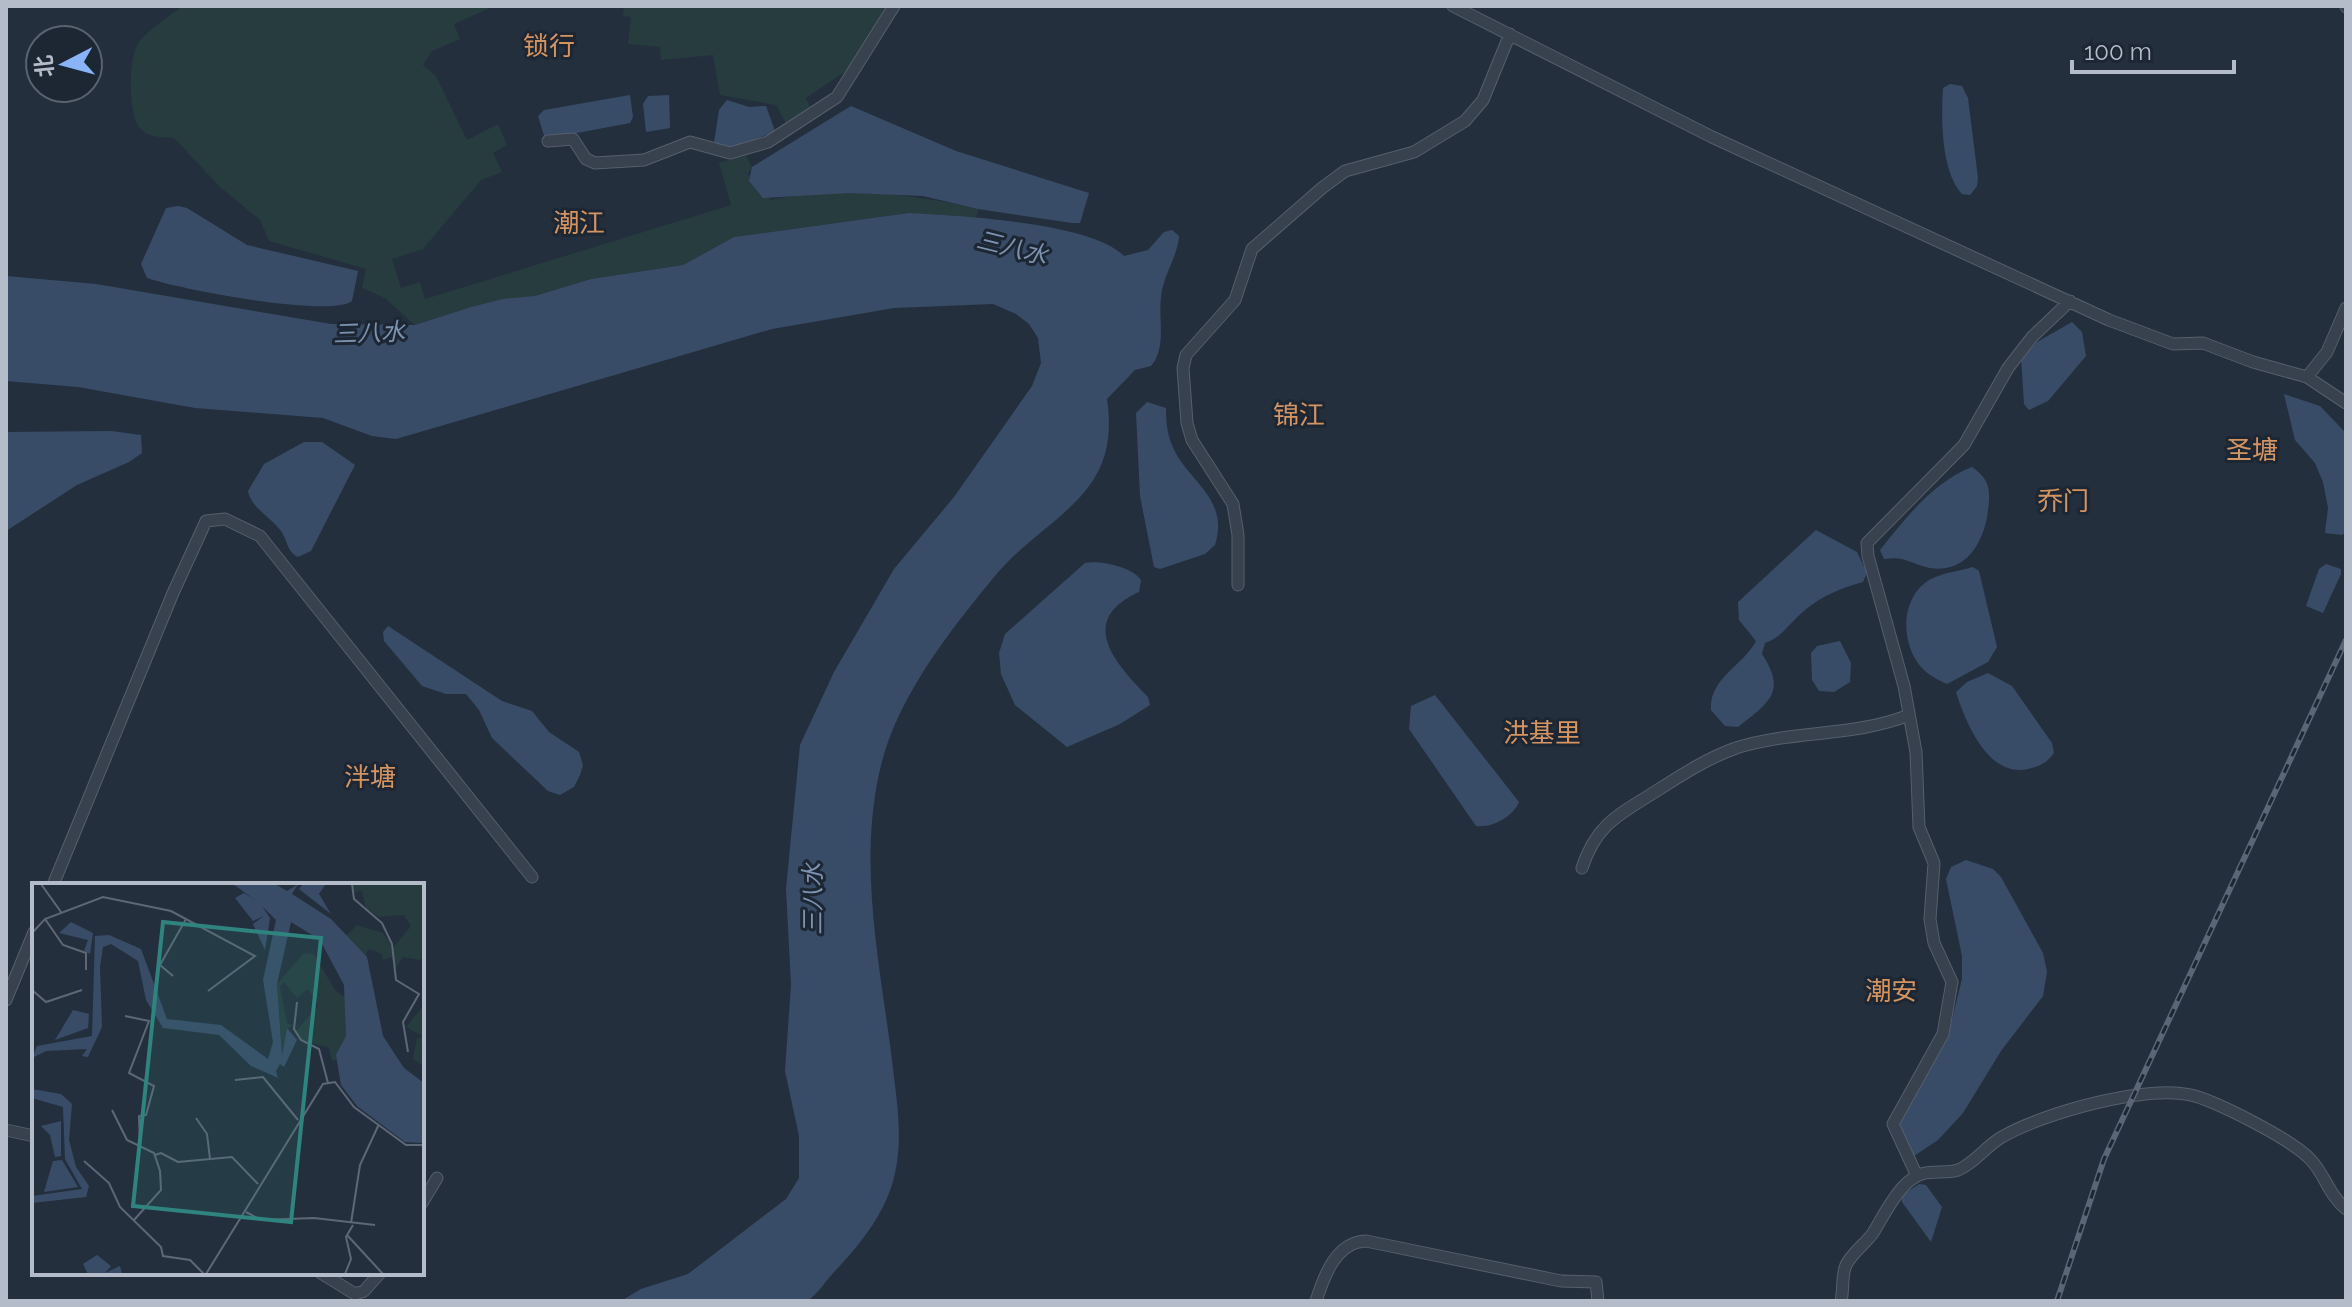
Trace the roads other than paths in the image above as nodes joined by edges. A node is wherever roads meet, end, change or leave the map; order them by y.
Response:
1 (894, 6) edge
2 (1453, 6) edge
3 (1510, 34) junction
4 (548, 141) dead end
5 (2070, 301) junction
6 (2346, 308) edge
7 (2307, 377) junction
8 (2346, 403) edge
9 (1238, 585) dead end
10 (1909, 715) junction
11 (1582, 868) dead end
12 (532, 877) dead end
13 (54, 883) edge
14 (32, 937) edge
15 (6, 1000) edge
16 (6, 1130) edge
17 (32, 1136) edge
18 (1917, 1176) junction
19 (437, 1178) dead end
20 (424, 1200) edge
21 (2346, 1209) edge
22 (324, 1275) edge
23 (378, 1275) edge
24 (1316, 1301) edge
25 (1598, 1301) edge
26 (1841, 1301) edge

1 - 4 street
2 - 3 street
3 - 5 street
3 - 9 street
5 - 7 street
5 - 10 street
6 - 7 street
7 - 8 street
10 - 11 street
10 - 18 street
12 - 13 street
14 - 15 street
16 - 17 street
18 - 21 street
18 - 26 street
19 - 20 street
22 - 23 street
24 - 25 street

